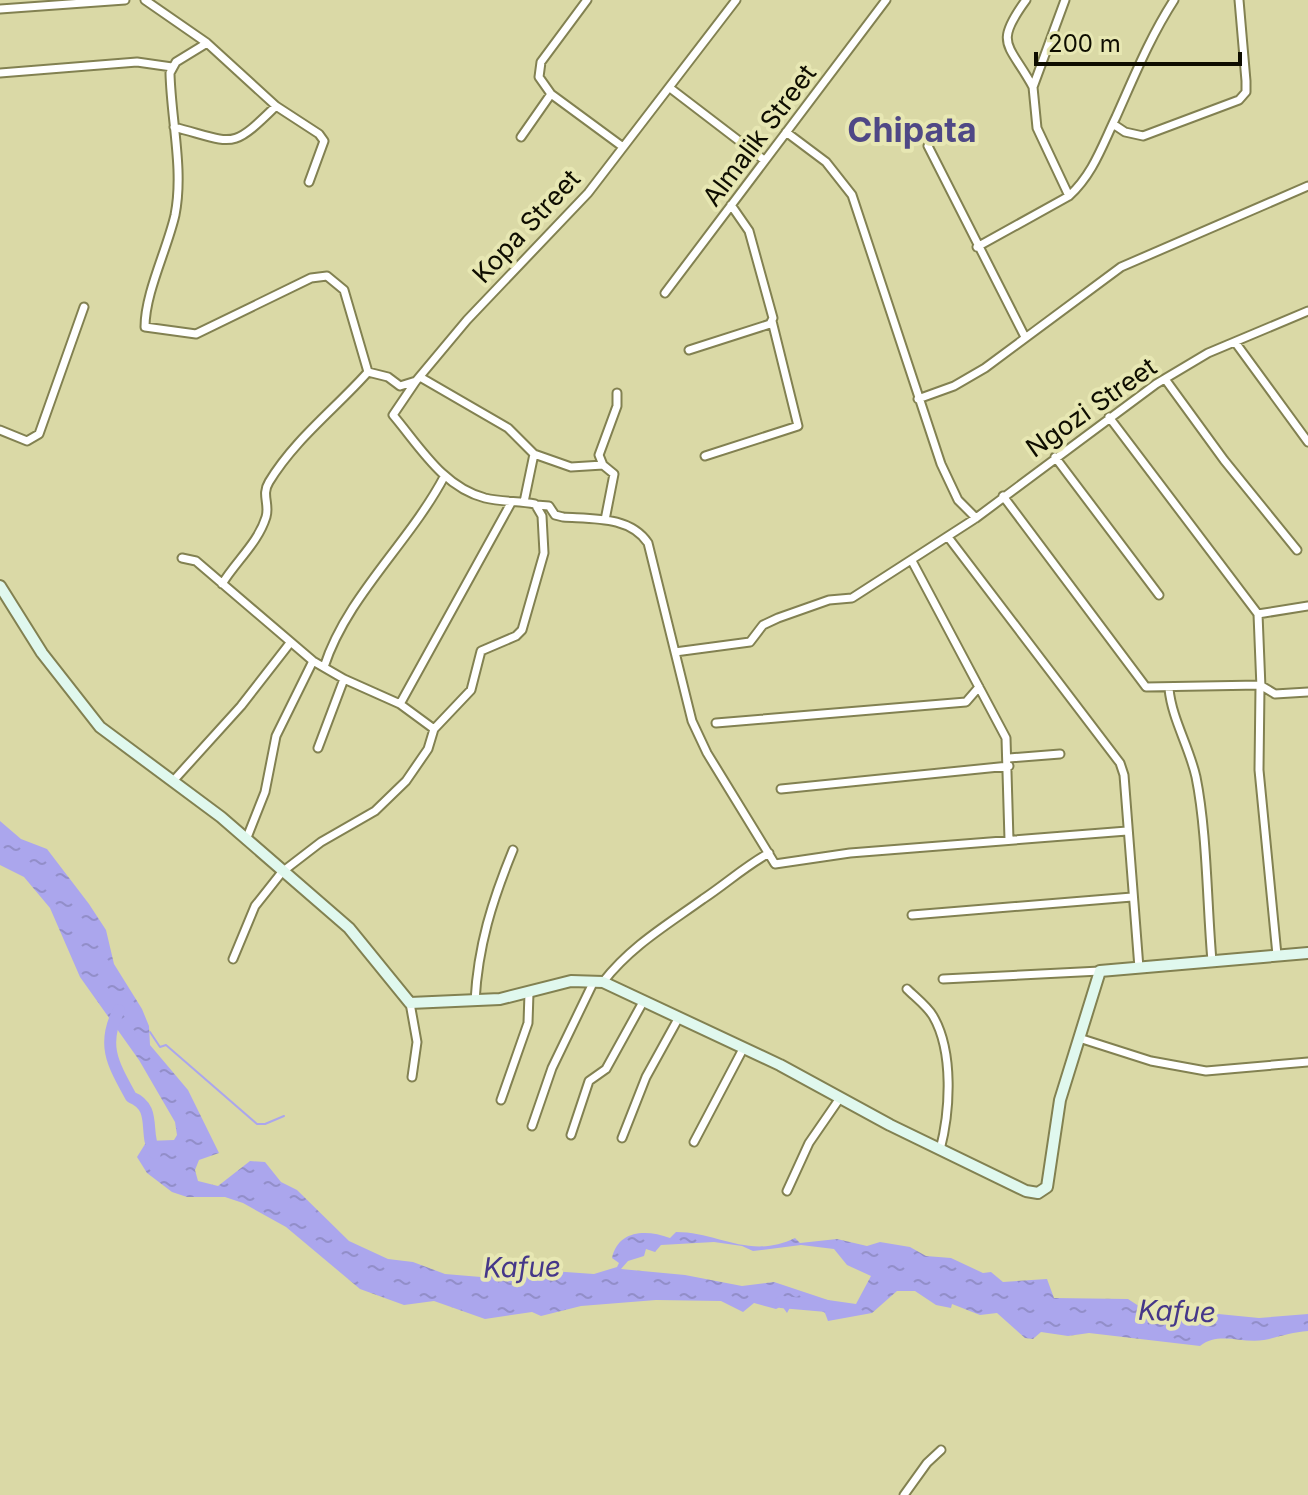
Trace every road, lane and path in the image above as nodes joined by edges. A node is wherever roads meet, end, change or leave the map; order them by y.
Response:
1 (125, 0) edge
2 (145, 0) edge
3 (587, 0) edge
4 (736, 0) edge
5 (886, 0) edge
6 (1026, 0) edge
7 (1065, 0) edge
8 (1174, 0) edge
9 (1239, 0) edge
10 (33, 3) edge
11 (0, 9) edge
12 (207, 43) junction
13 (172, 67) junction
14 (0, 73) edge
15 (1033, 87) junction
16 (670, 88) junction
17 (551, 94) junction
18 (276, 106) junction
19 (1113, 124) junction
20 (174, 127) junction
21 (786, 132) junction
22 (521, 137) dead end
23 (928, 146) dead end
24 (623, 147) junction
25 (764, 160) junction
26 (309, 182) dead end
27 (1308, 186) edge
28 (1069, 196) junction
29 (731, 205) junction
30 (977, 247) junction
31 (665, 293) dead end
32 (84, 307) dead end
33 (1306, 314) edge
34 (772, 321) junction
35 (1025, 337) junction
36 (1235, 342) junction
37 (689, 350) dead end
38 (368, 372) junction
39 (418, 379) junction
40 (1165, 379) junction
41 (617, 393) dead end
42 (918, 399) junction
43 (1109, 417) junction
44 (0, 430) edge
45 (1308, 442) edge
46 (534, 454) junction
47 (705, 456) dead end
48 (1055, 457) junction
49 (603, 465) junction
50 (444, 477) junction
51 (1003, 496) junction
52 (524, 502) junction
53 (511, 503) junction
54 (535, 504) junction
55 (976, 518) junction
56 (605, 520) junction
57 (948, 537) junction
58 (1297, 550) dead end
59 (182, 558) dead end
60 (912, 561) junction
61 (222, 584) junction
62 (0, 586) edge
63 (1159, 595) dead end
64 (1308, 606) edge
65 (1258, 614) junction
66 (290, 643) junction
67 (675, 652) junction
68 (313, 661) junction
69 (324, 667) junction
70 (344, 679) junction
71 (1261, 686) junction
72 (979, 687) junction
73 (1169, 689) junction
74 (1308, 692) edge
75 (400, 704) junction
76 (716, 723) dead end
77 (434, 729) junction
78 (318, 748) dead end
79 (1060, 754) dead end
80 (1009, 762) junction
81 (174, 780) junction
82 (781, 789) dead end
83 (1127, 831) junction
84 (246, 840) junction
85 (1009, 840) junction
86 (513, 850) dead end
87 (769, 853) junction
88 (282, 872) junction
89 (1132, 897) junction
90 (912, 915) dead end
91 (1308, 953) edge
92 (1277, 955) junction
93 (233, 959) dead end
94 (1212, 961) junction
95 (1139, 968) junction
96 (1100, 971) junction
97 (943, 979) dead end
98 (599, 981) junction
99 (907, 989) dead end
100 (529, 993) junction
101 (475, 1001) junction
102 (643, 1002) junction
103 (410, 1003) junction
104 (678, 1019) junction
105 (1079, 1038) junction
106 (743, 1049) junction
107 (1308, 1062) edge
108 (412, 1077) dead end
109 (840, 1098) junction
110 (501, 1100) dead end
111 (532, 1126) dead end
112 (571, 1135) dead end
113 (622, 1138) dead end
114 (694, 1142) dead end
115 (940, 1150) junction
116 (787, 1191) dead end
117 (941, 1450) dead end
118 (904, 1495) edge

1 - 10 street
2 - 12 street
3 - 17 street
4 - 16 street, Kopa Street
5 - 21 street, Almalik Street
6 - 15 street
7 - 15 street
8 - 19 street
9 - 19 street
10 - 11 street
12 - 13 street
12 - 18 street
13 - 14 street
13 - 20 street
15 - 28 street
16 - 24 street, Kopa Street
16 - 25 street
17 - 22 street
17 - 24 street
18 - 20 street
18 - 26 street
19 - 28 street
20 - 38 street
21 - 25 street, Almalik Street
21 - 42 street
23 - 30 street
24 - 39 street, Kopa Street
25 - 29 street, Almalik Street
27 - 35 street
28 - 30 street
29 - 31 street, Almalik Street
29 - 34 street
30 - 35 street
32 - 44 street
33 - 36 street, Ngozi Street
34 - 37 street
34 - 47 street
35 - 42 street
36 - 40 street, Ngozi Street
36 - 45 street
38 - 39 street
38 - 61 street
39 - 46 street
39 - 50 street, Kopa Street
40 - 43 street, Ngozi Street
40 - 58 street
41 - 49 street
42 - 55 street
43 - 48 street, Ngozi Street
43 - 65 street
46 - 49 street
46 - 52 street
48 - 51 street, Ngozi Street
48 - 63 street
49 - 56 street
50 - 53 street
50 - 69 street
51 - 55 street, Ngozi Street
51 - 73 street
52 - 53 street
52 - 54 street
53 - 75 street
54 - 56 street
54 - 77 street
55 - 57 street, Ngozi Street
56 - 67 street
57 - 60 street, Ngozi Street
57 - 83 street
59 - 61 street
60 - 67 street, Ngozi Street
60 - 72 street
61 - 66 street
62 - 81 street
64 - 65 street
65 - 71 street
66 - 68 street
66 - 81 street
67 - 87 street
68 - 69 street
68 - 84 street
69 - 70 street
70 - 75 street
70 - 78 street
71 - 73 street
71 - 74 street
71 - 92 street
72 - 76 street
72 - 80 street
73 - 94 street
75 - 77 street
77 - 88 street
79 - 80 street
80 - 82 street
80 - 85 street
81 - 84 street
83 - 85 street
83 - 89 street
84 - 88 street
85 - 87 street
86 - 101 street
87 - 98 street
88 - 93 street
88 - 103 street
89 - 90 street
89 - 95 street
91 - 92 street
92 - 94 street
94 - 95 street
95 - 96 street
96 - 97 street
96 - 105 street
98 - 100 street
98 - 102 street
98 - 111 street
99 - 115 street
100 - 101 street
100 - 110 street
101 - 103 street
102 - 104 street
102 - 112 street
103 - 108 street
104 - 106 street
104 - 113 street
105 - 107 street
105 - 115 street
106 - 109 street
106 - 114 street
109 - 115 street
109 - 116 street
117 - 118 street

